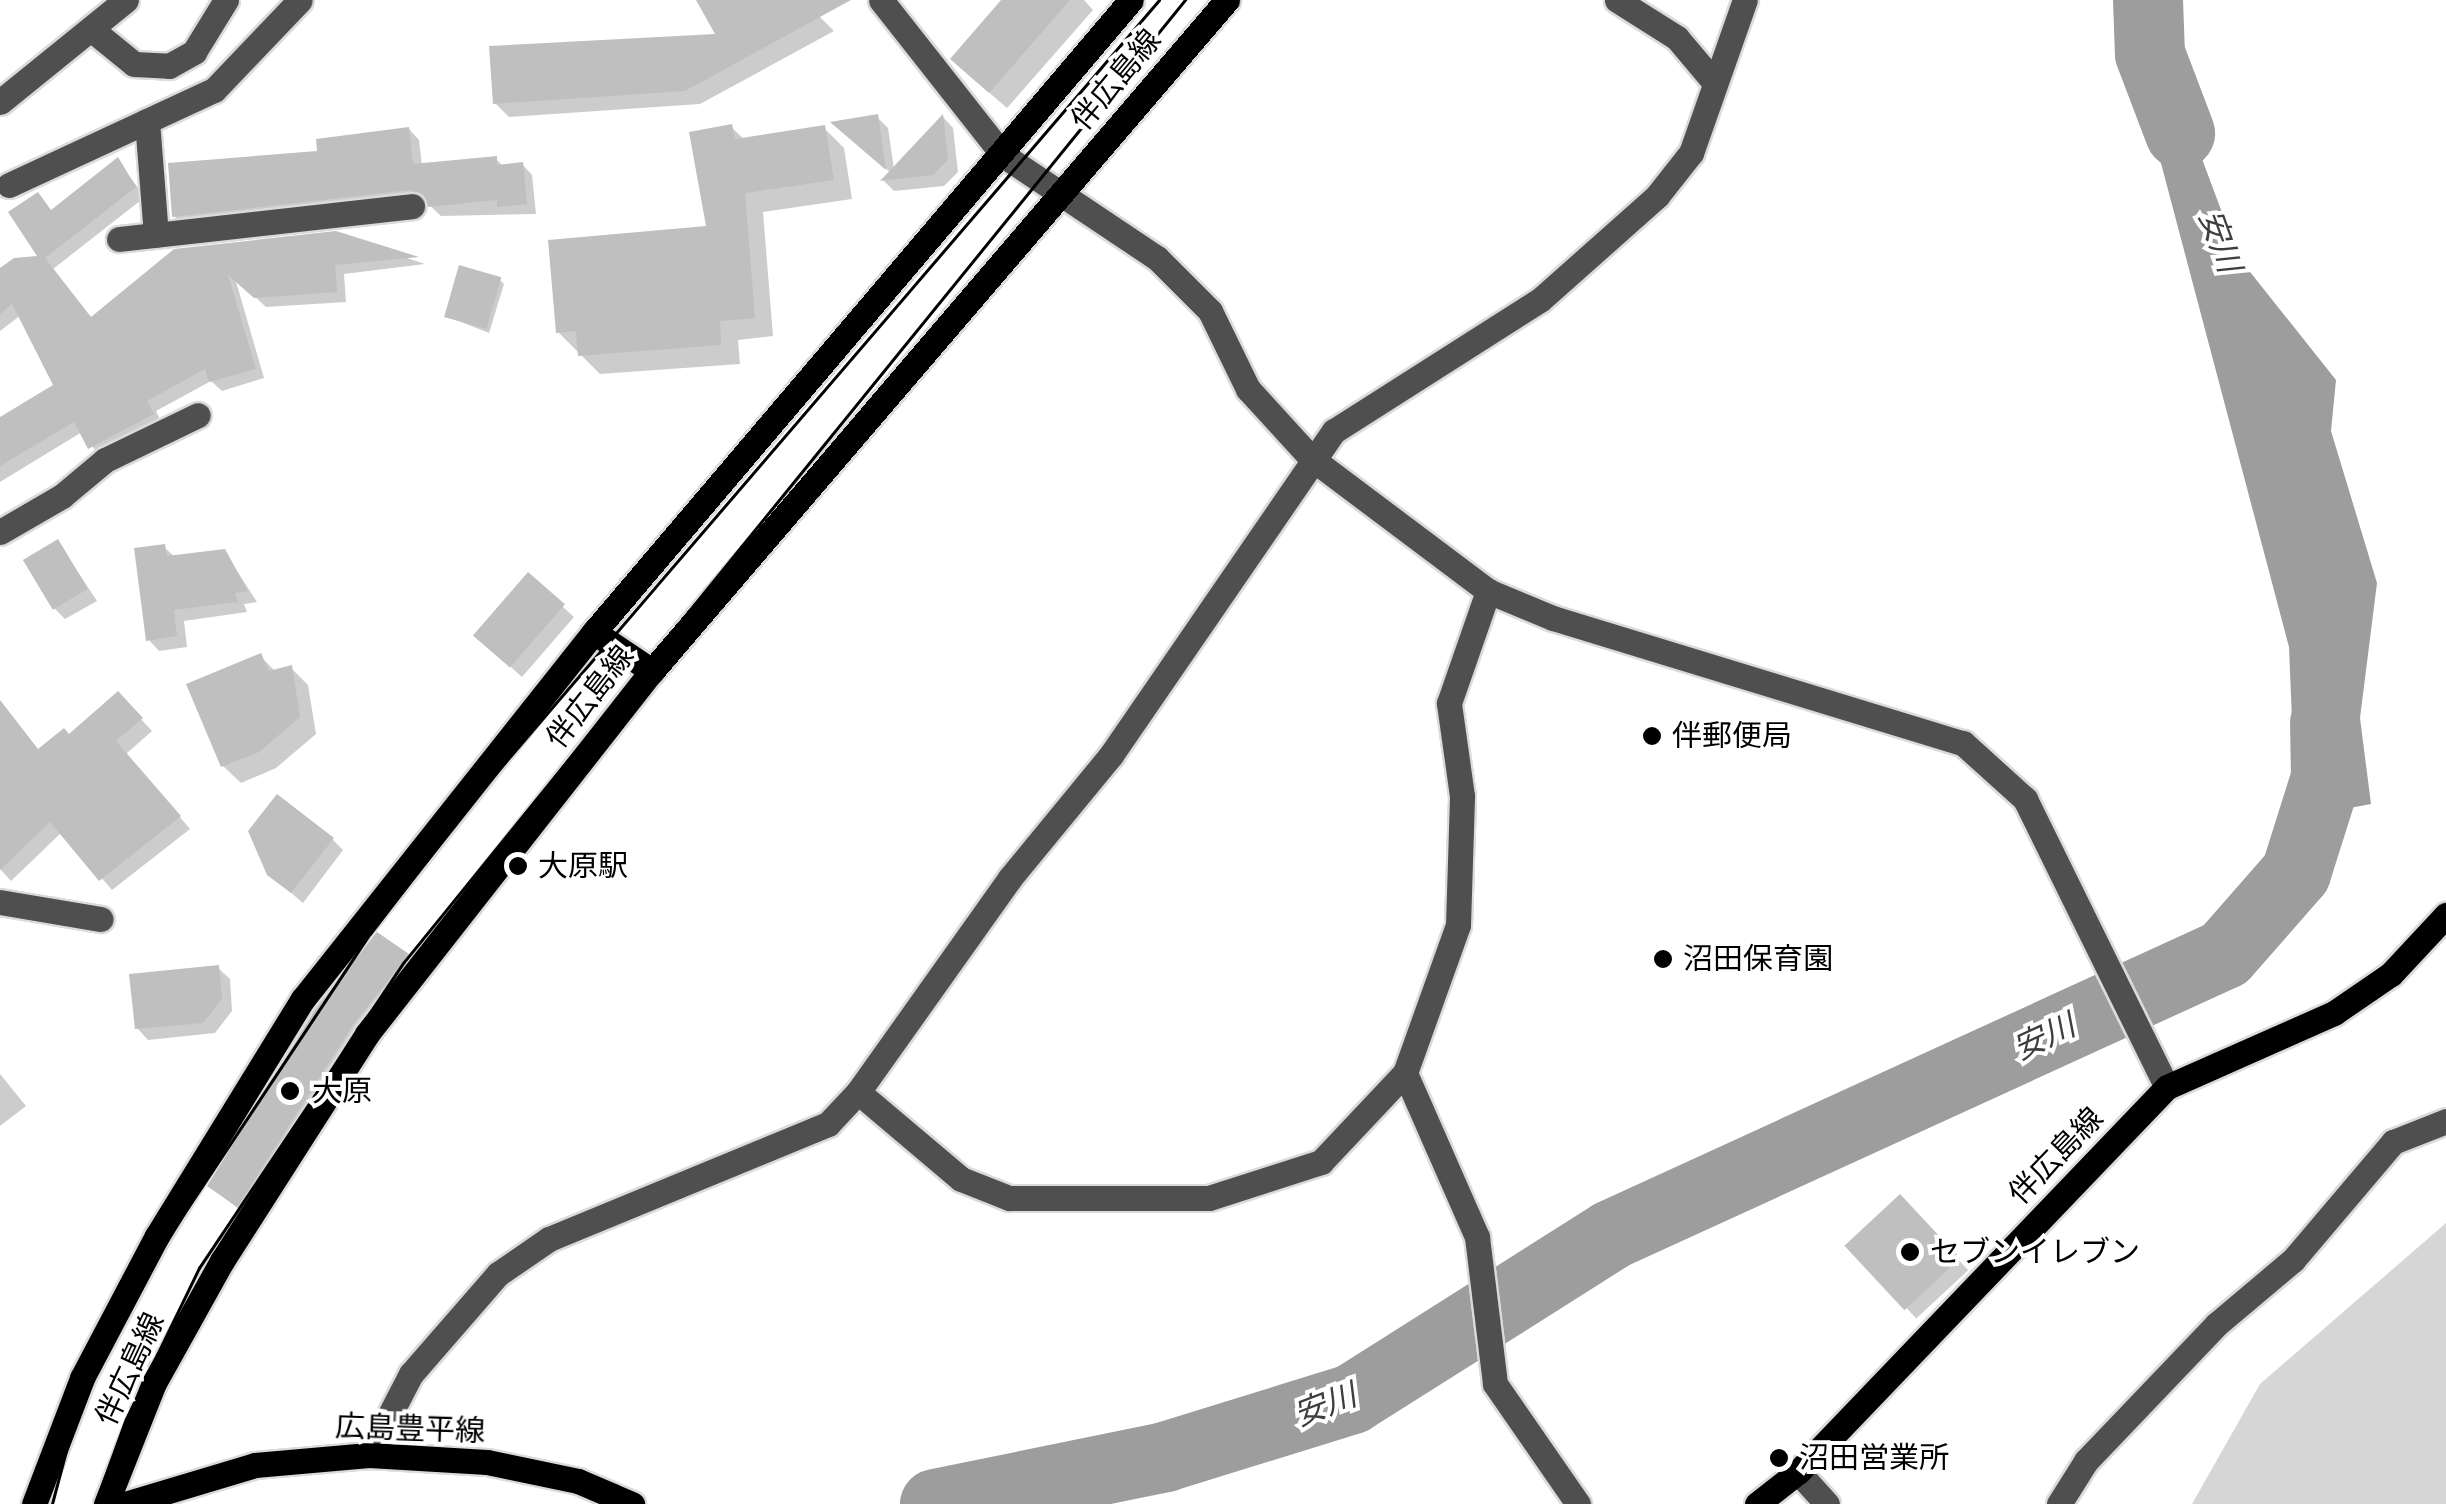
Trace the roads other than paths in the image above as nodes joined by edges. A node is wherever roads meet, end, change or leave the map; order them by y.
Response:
1 (126, 0) edge
2 (226, 0) edge
3 (300, 0) edge
4 (881, 0) edge
5 (1131, 0) edge
6 (1226, 0) edge
7 (1616, 0) edge
8 (1745, 0) edge
9 (92, 29) junction
10 (1715, 83) junction
11 (0, 102) edge
12 (147, 121) junction
13 (1003, 155) junction
14 (9, 185) dead end
15 (1062, 194) junction
16 (412, 206) dead end
17 (156, 236) junction
18 (119, 239) dead end
19 (198, 415) dead end
20 (1311, 458) junction
21 (0, 532) edge
22 (1488, 592) junction
23 (594, 632) junction
24 (652, 671) junction
25 (0, 902) edge
26 (2446, 915) edge
27 (101, 919) dead end
28 (1405, 1072) junction
29 (2168, 1087) junction
30 (858, 1092) junction
31 (2446, 1121) edge
32 (369, 1455) junction
33 (1798, 1472) junction
34 (34, 1504) edge
35 (106, 1504) edge
36 (125, 1504) edge
37 (632, 1504) edge
38 (1578, 1504) edge
39 (1757, 1504) edge
40 (1828, 1504) edge
41 (2059, 1504) edge

1 - 9 street
2 - 9 street
3 - 12 street
4 - 13 street
5 - 13 main road, 伴広島線
6 - 15 main road, 伴広島線
7 - 10 street
8 - 10 street
9 - 11 street
10 - 20 street
12 - 14 street
12 - 17 street
13 - 15 street
13 - 23 main road, 伴広島線
15 - 20 street
15 - 24 main road, 伴広島線
16 - 17 street
17 - 18 street
19 - 21 street
20 - 22 street
20 - 30 street
22 - 28 street
22 - 29 street
23 - 24 main road
23 - 34 main road, 伴広島線
24 - 35 main road, 伴広島線
25 - 27 street
26 - 29 main road, 伴広島線
28 - 30 street
28 - 38 street
29 - 33 main road, 伴広島線
30 - 32 street
31 - 41 street
32 - 36 main road, 広島豊平線
32 - 37 main road, 広島豊平線
33 - 39 main road, 伴広島線
33 - 40 street

